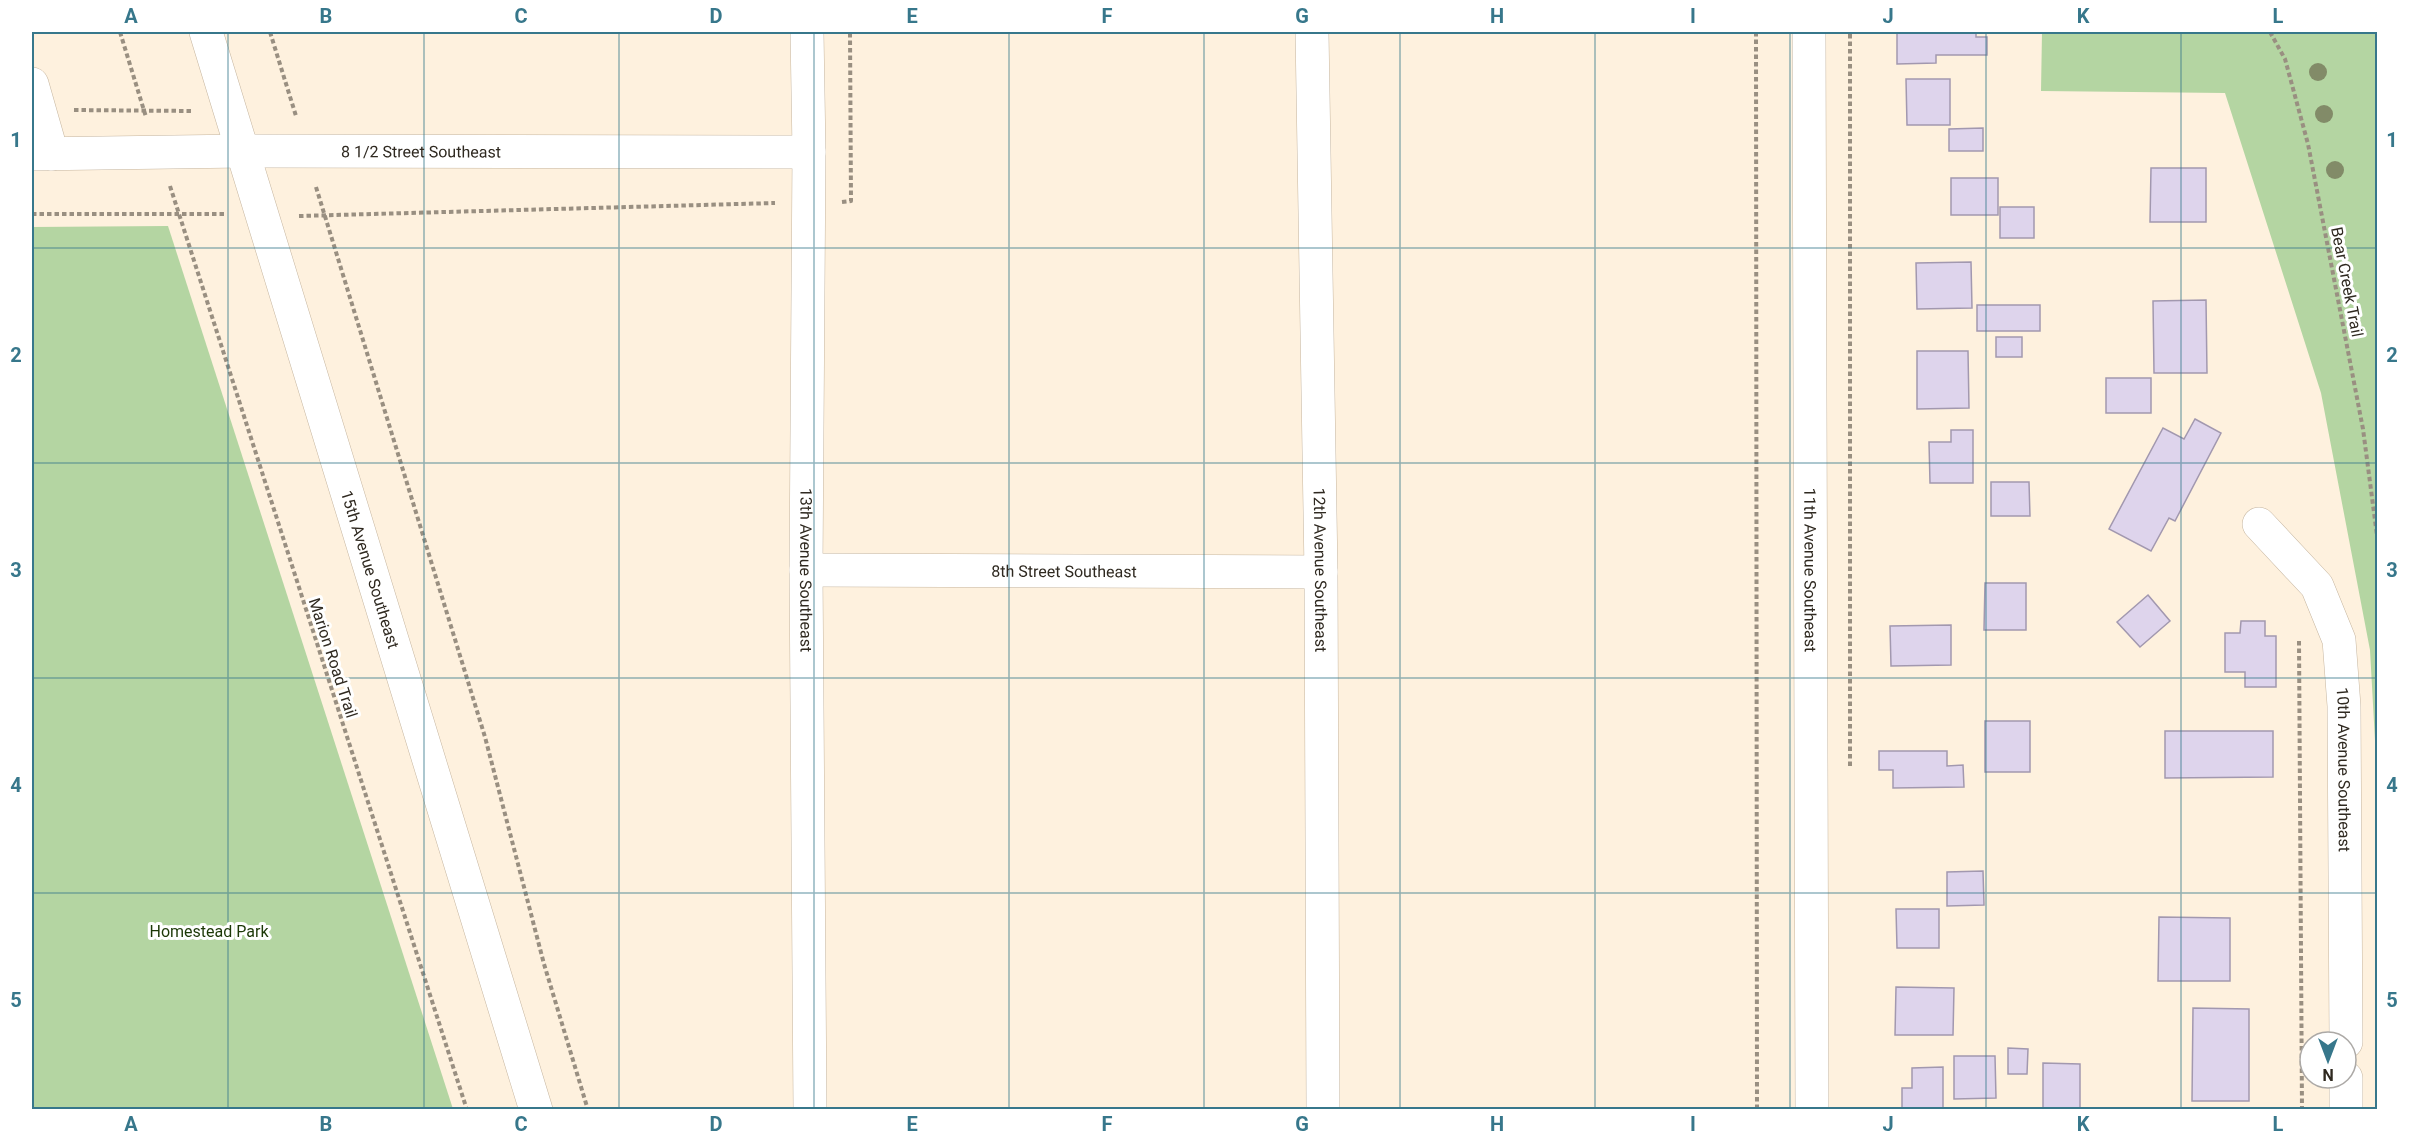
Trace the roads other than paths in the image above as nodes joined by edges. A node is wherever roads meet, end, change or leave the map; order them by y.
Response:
1 (206, 32) edge
2 (807, 32) edge
3 (1312, 32) edge
4 (1809, 32) edge
5 (35, 97) edge
6 (244, 151) junction
7 (809, 152) junction
8 (42, 154) edge
9 (2259, 524) dead end
10 (806, 570) junction
11 (1321, 572) junction
12 (2346, 1030) edge
13 (2346, 1090) edge
14 (536, 1110) edge
15 (810, 1110) edge
16 (1323, 1110) edge
17 (1812, 1110) edge
18 (2346, 1110) edge

1 - 6 street, 15th Avenue Southeast
2 - 7 street, 13th Avenue Southeast
3 - 11 street, 12th Avenue Southeast
4 - 17 street, 11th Avenue Southeast
5 - 8 street
6 - 7 street, 8 1/2 Street Southeast
6 - 8 street, 8 1/2 Street Southeast
6 - 14 street, 15th Avenue Southeast
7 - 10 street, 13th Avenue Southeast
9 - 12 street, 10th Avenue Southeast
10 - 11 street, 8th Street Southeast
10 - 15 street, 13th Avenue Southeast
11 - 16 street, 12th Avenue Southeast
13 - 18 street

